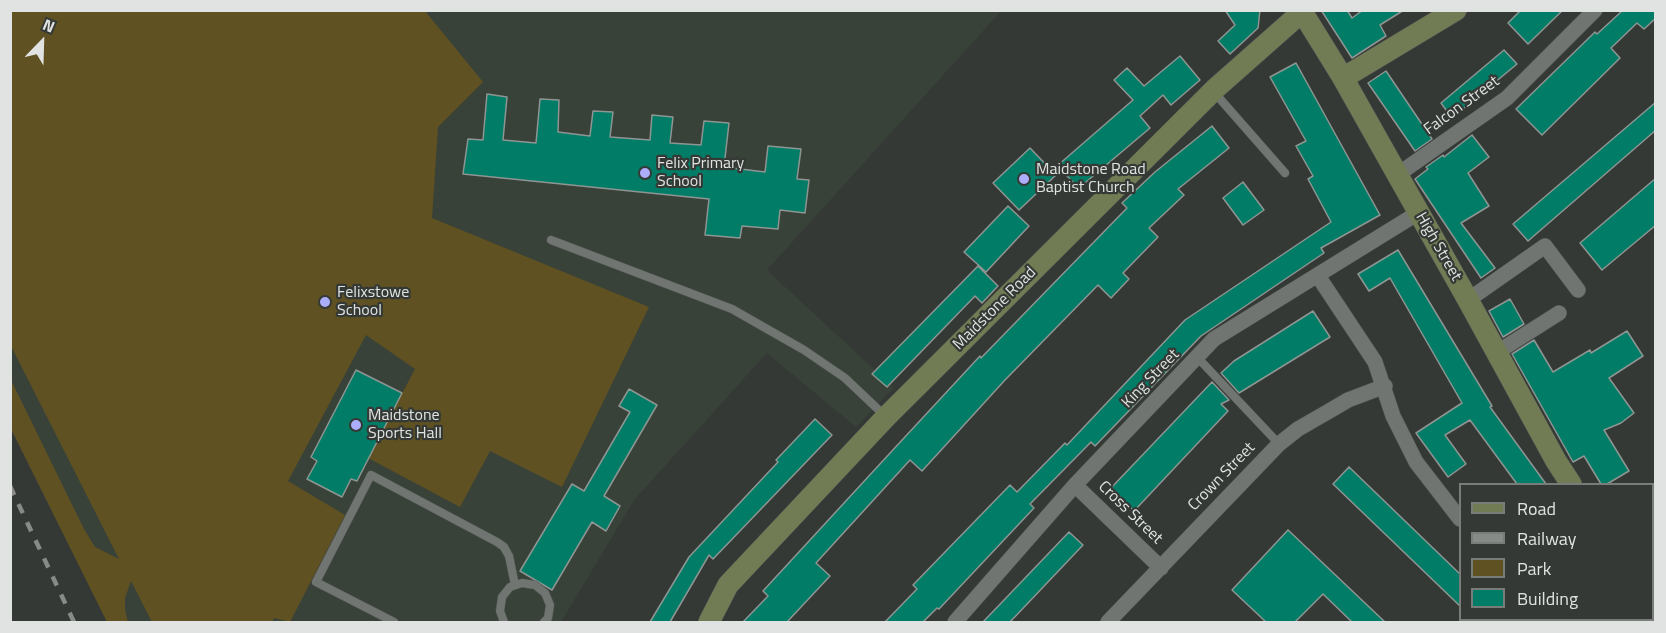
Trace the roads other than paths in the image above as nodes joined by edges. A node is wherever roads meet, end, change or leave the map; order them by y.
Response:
1 (1456, 10) edge
2 (1595, 10) edge
3 (1301, 11) edge
4 (1343, 78) junction
5 (1213, 91) junction
6 (1285, 173) dead end
7 (1397, 175) junction
8 (1418, 213) junction
9 (551, 240) dead end
10 (1318, 276) junction
11 (1578, 290) dead end
12 (1468, 300) junction
13 (1559, 313) dead end
14 (1496, 353) junction
15 (1197, 357) junction
16 (1385, 386) junction
17 (886, 417) junction
18 (1279, 444) junction
19 (1570, 483) edge
20 (1075, 485) junction
21 (1459, 516) edge
22 (1161, 568) junction
23 (515, 585) junction
24 (394, 622) edge
25 (504, 622) edge
26 (544, 622) edge
27 (709, 622) edge
28 (955, 622) edge
29 (1108, 622) edge

1 - 4 street
2 - 7 street, Falcon Street
3 - 4 street, High Street
3 - 5 street, Maidstone Road
4 - 7 street, High Street
5 - 6 lane
5 - 17 street, Maidstone Road
7 - 8 street, High Street
8 - 10 street, King Street
8 - 12 street, High Street
9 - 17 lane
10 - 15 street, King Street
10 - 16 street
11 - 12 street
12 - 14 street, High Street
13 - 14 street
14 - 19 street, High Street
15 - 18 lane
15 - 20 street, King Street
16 - 18 street, Crown Street
16 - 21 street
17 - 27 street, Maidstone Road
18 - 22 street, Crown Street
20 - 22 street, Cross Street
20 - 28 street, King Street
22 - 29 street, Crown Street
23 - 24 lane
23 - 25 lane
23 - 26 lane

